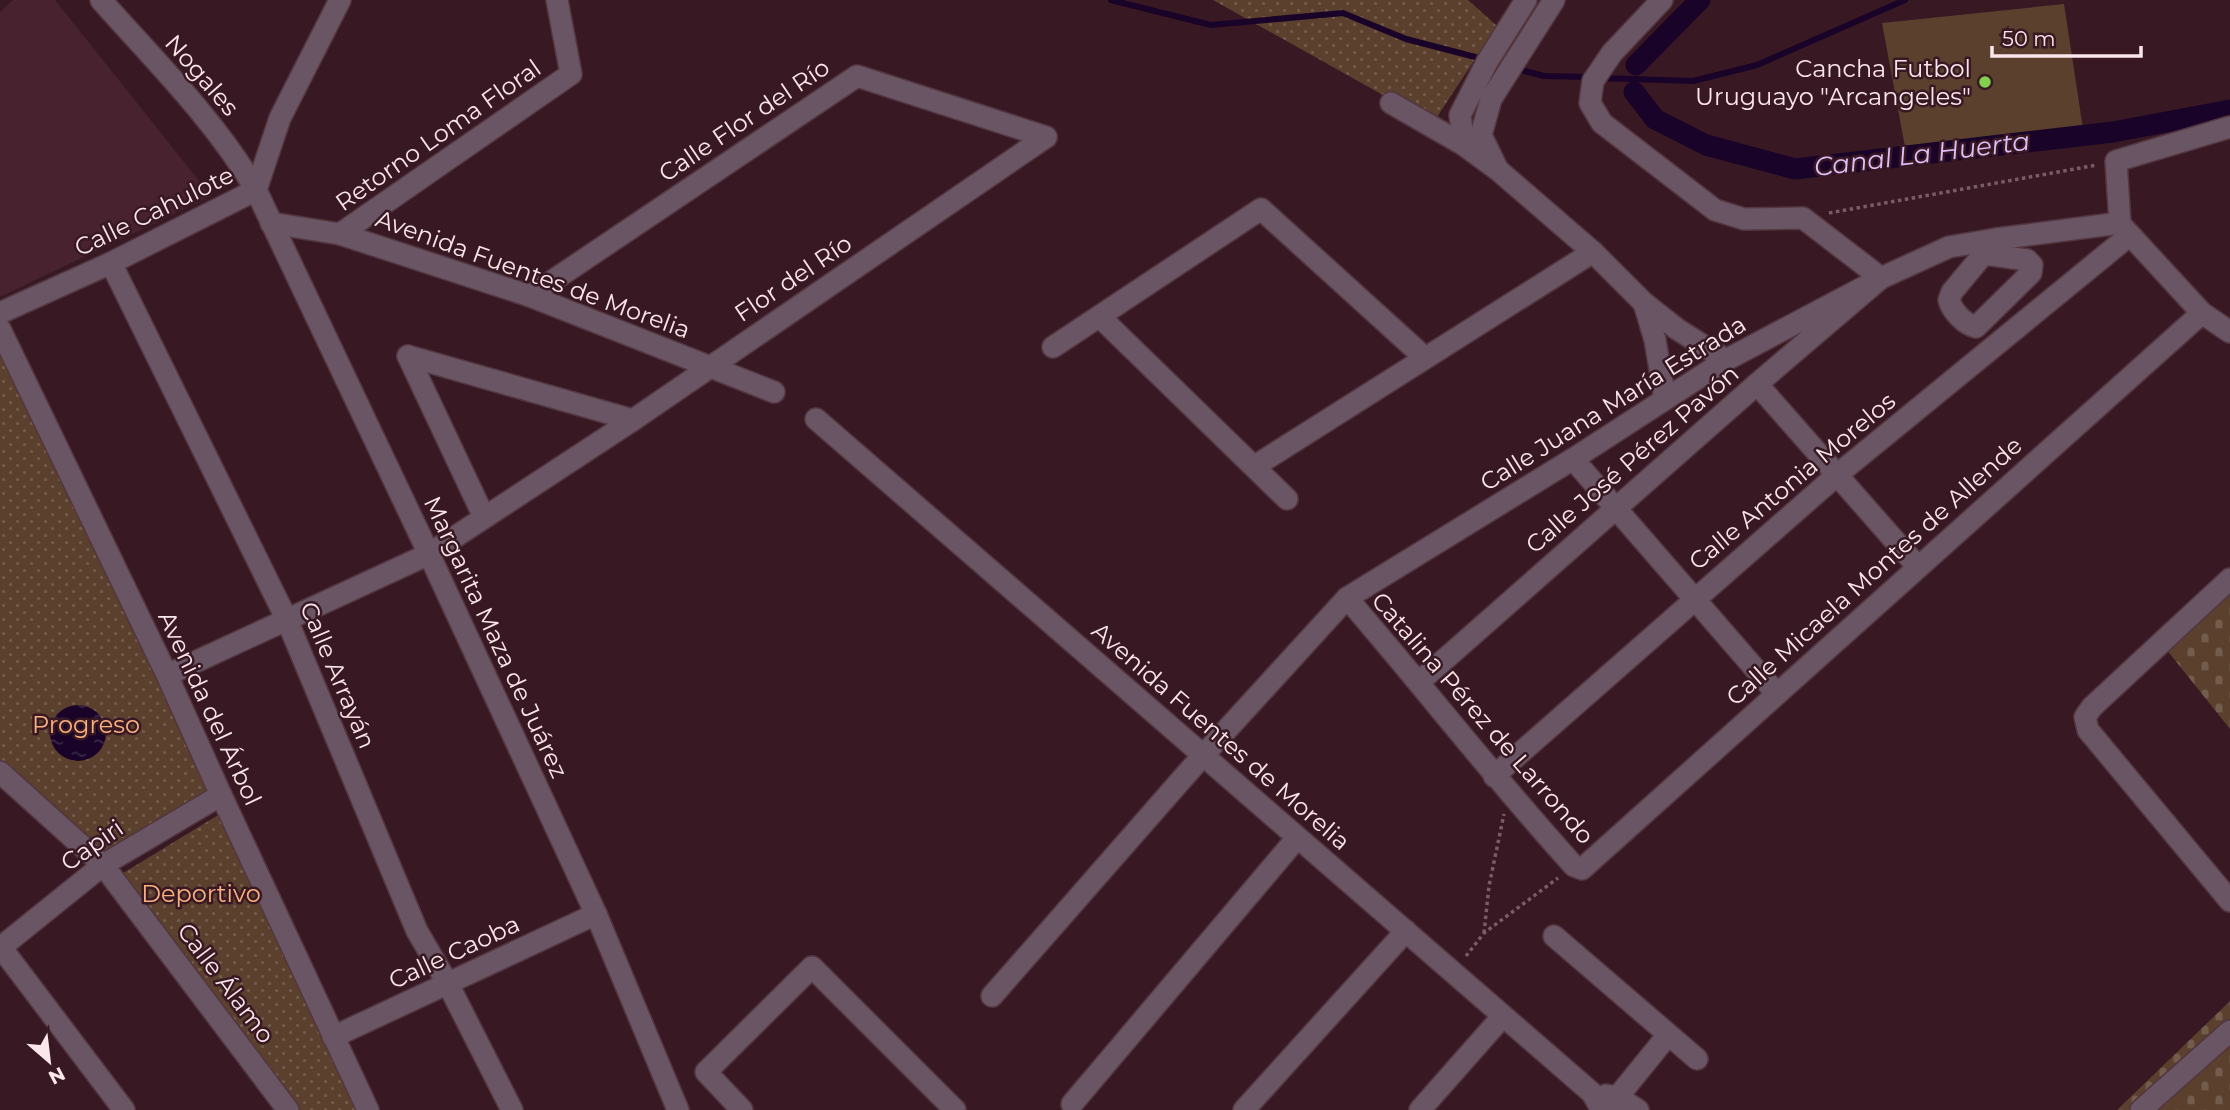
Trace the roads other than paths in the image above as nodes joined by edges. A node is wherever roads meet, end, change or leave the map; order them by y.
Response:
1 (101, 0) edge
2 (340, 0) edge
3 (557, 0) edge
4 (1526, 0) edge
5 (1555, 0) edge
6 (1662, 0) edge
7 (1490, 56) junction
8 (1511, 67) junction
9 (1391, 103) dead end
10 (2228, 134) edge
11 (1046, 137) joint
12 (1472, 140) junction
13 (256, 190) junction
14 (271, 223) junction
15 (2125, 229) junction
16 (341, 234) junction
17 (1593, 252) junction
18 (111, 263) junction
19 (1881, 278) junction
20 (530, 296) junction
21 (1644, 303) junction
22 (0, 313) edge
23 (2202, 313) junction
24 (1100, 317) junction
25 (0, 330) edge
26 (2230, 332) edge
27 (1054, 346) dead end
28 (1424, 357) junction
29 (1726, 360) junction
30 (712, 366) junction
31 (1757, 384) junction
32 (774, 392) dead end
33 (1665, 399) junction
34 (816, 419) dead end
35 (632, 420) junction
36 (1573, 459) junction
37 (1255, 466) junction
38 (1837, 475) junction
39 (1287, 499) dead end
40 (1615, 508) junction
41 (484, 517) junction
42 (429, 554) junction
43 (1918, 567) junction
44 (2230, 579) edge
45 (1347, 598) junction
46 (1694, 599) junction
47 (286, 620) junction
48 (167, 675) junction
49 (1419, 682) junction
50 (1777, 694) junction
51 (1204, 755) junction
52 (0, 772) edge
53 (1494, 776) junction
54 (220, 795) junction
55 (1297, 838) junction
56 (103, 865) junction
57 (1578, 867) joint
58 (2230, 901) edge
59 (596, 914) junction
60 (1406, 931) junction
61 (1554, 936) dead end
62 (0, 947) edge
63 (448, 984) junction
64 (992, 996) dead end
65 (1503, 1017) junction
66 (2230, 1031) edge
67 (1668, 1035) junction
68 (334, 1037) junction
69 (1698, 1059) dead end
70 (1605, 1103) edge
71 (1072, 1104) dead end
72 (124, 1110) edge
73 (288, 1110) edge
74 (368, 1110) edge
75 (512, 1110) edge
76 (678, 1110) edge
77 (742, 1110) edge
78 (955, 1110) edge
79 (1244, 1110) edge
80 (1420, 1110) edge
81 (1638, 1110) edge
82 (2141, 1110) edge

1 - 13 street, Nogales
2 - 13 street, Calle Cahulote
3 - 16 street, Retorno Loma Floral
4 - 7 street
5 - 8 street
6 - 19 street
7 - 8 street
7 - 12 street
8 - 12 street
9 - 12 street
10 - 15 street
11 - 20 street, Calle Flor del Río
11 - 30 street, Flor del Río
12 - 17 street
13 - 14 street, Margarita Maza de Juárez
13 - 18 street, Calle Cahulote
14 - 16 street, Avenida Fuentes de Morelia
14 - 42 street, Margarita Maza de Juárez
15 - 19 street, Calle Juana María Estrada
15 - 23 street
15 - 38 street, Calle Antonia Morelos
16 - 20 street, Avenida Fuentes de Morelia
17 - 21 street
17 - 28 street
18 - 22 street, Calle Cahulote
18 - 47 street, Calle Arrayán
19 - 29 street, Calle Juana María Estrada
19 - 31 street, Calle José Pérez Pavón
20 - 30 street, Avenida Fuentes de Morelia
21 - 29 street
21 - 33 street
23 - 26 street
23 - 43 street, Calle Micaela Montes de Allende
24 - 27 street
24 - 28 street
24 - 37 street
25 - 48 street, Avenida del Árbol
28 - 37 street
29 - 33 street, Calle Juana María Estrada
30 - 32 street, Avenida Fuentes de Morelia
30 - 35 street, Flor del Río
31 - 38 street
31 - 40 street, Calle José Pérez Pavón
33 - 36 street, Calle Juana María Estrada
34 - 51 street, Avenida Fuentes de Morelia
35 - 41 street, Flor del Río
35 - 41 street
36 - 40 street
36 - 45 street, Calle Juana María Estrada
37 - 39 street
38 - 43 street
38 - 46 street, Calle Antonia Morelos
40 - 46 street
40 - 49 street, Calle José Pérez Pavón
41 - 42 street, Flor del Río
42 - 47 street, Flor del Río
42 - 59 street, Margarita Maza de Juárez
43 - 50 street, Calle Micaela Montes de Allende
44 - 58 street
45 - 49 street, Catalina Pérez de Larrondo
45 - 51 street, Calle Juana María Estrada
46 - 50 street
46 - 53 street, Calle Antonia Morelos
47 - 48 street, Flor del Río
47 - 63 street, Calle Arrayán
48 - 54 street, Avenida del Árbol
49 - 53 street, Catalina Pérez de Larrondo
50 - 57 street, Calle Micaela Montes de Allende
51 - 55 street, Avenida Fuentes de Morelia
51 - 64 street, Calle Juana María Estrada
52 - 56 street, Calle Álamo
53 - 57 street, Catalina Pérez de Larrondo
54 - 56 street, Capiri
54 - 68 street, Avenida del Árbol
55 - 60 street, Avenida Fuentes de Morelia
55 - 71 street
56 - 62 street, Capiri
56 - 73 street, Calle Álamo
59 - 63 street, Calle Caoba
59 - 76 street, Margarita Maza de Juárez
60 - 65 street, Avenida Fuentes de Morelia
60 - 79 street
61 - 67 street
62 - 72 street
63 - 68 street, Calle Caoba
63 - 75 street, Calle Arrayán
65 - 70 street, Avenida Fuentes de Morelia
65 - 80 street
66 - 82 street
67 - 69 street
67 - 70 street
68 - 74 street, Avenida del Árbol
70 - 81 street, Avenida Fuentes de Morelia
77 - 78 street

